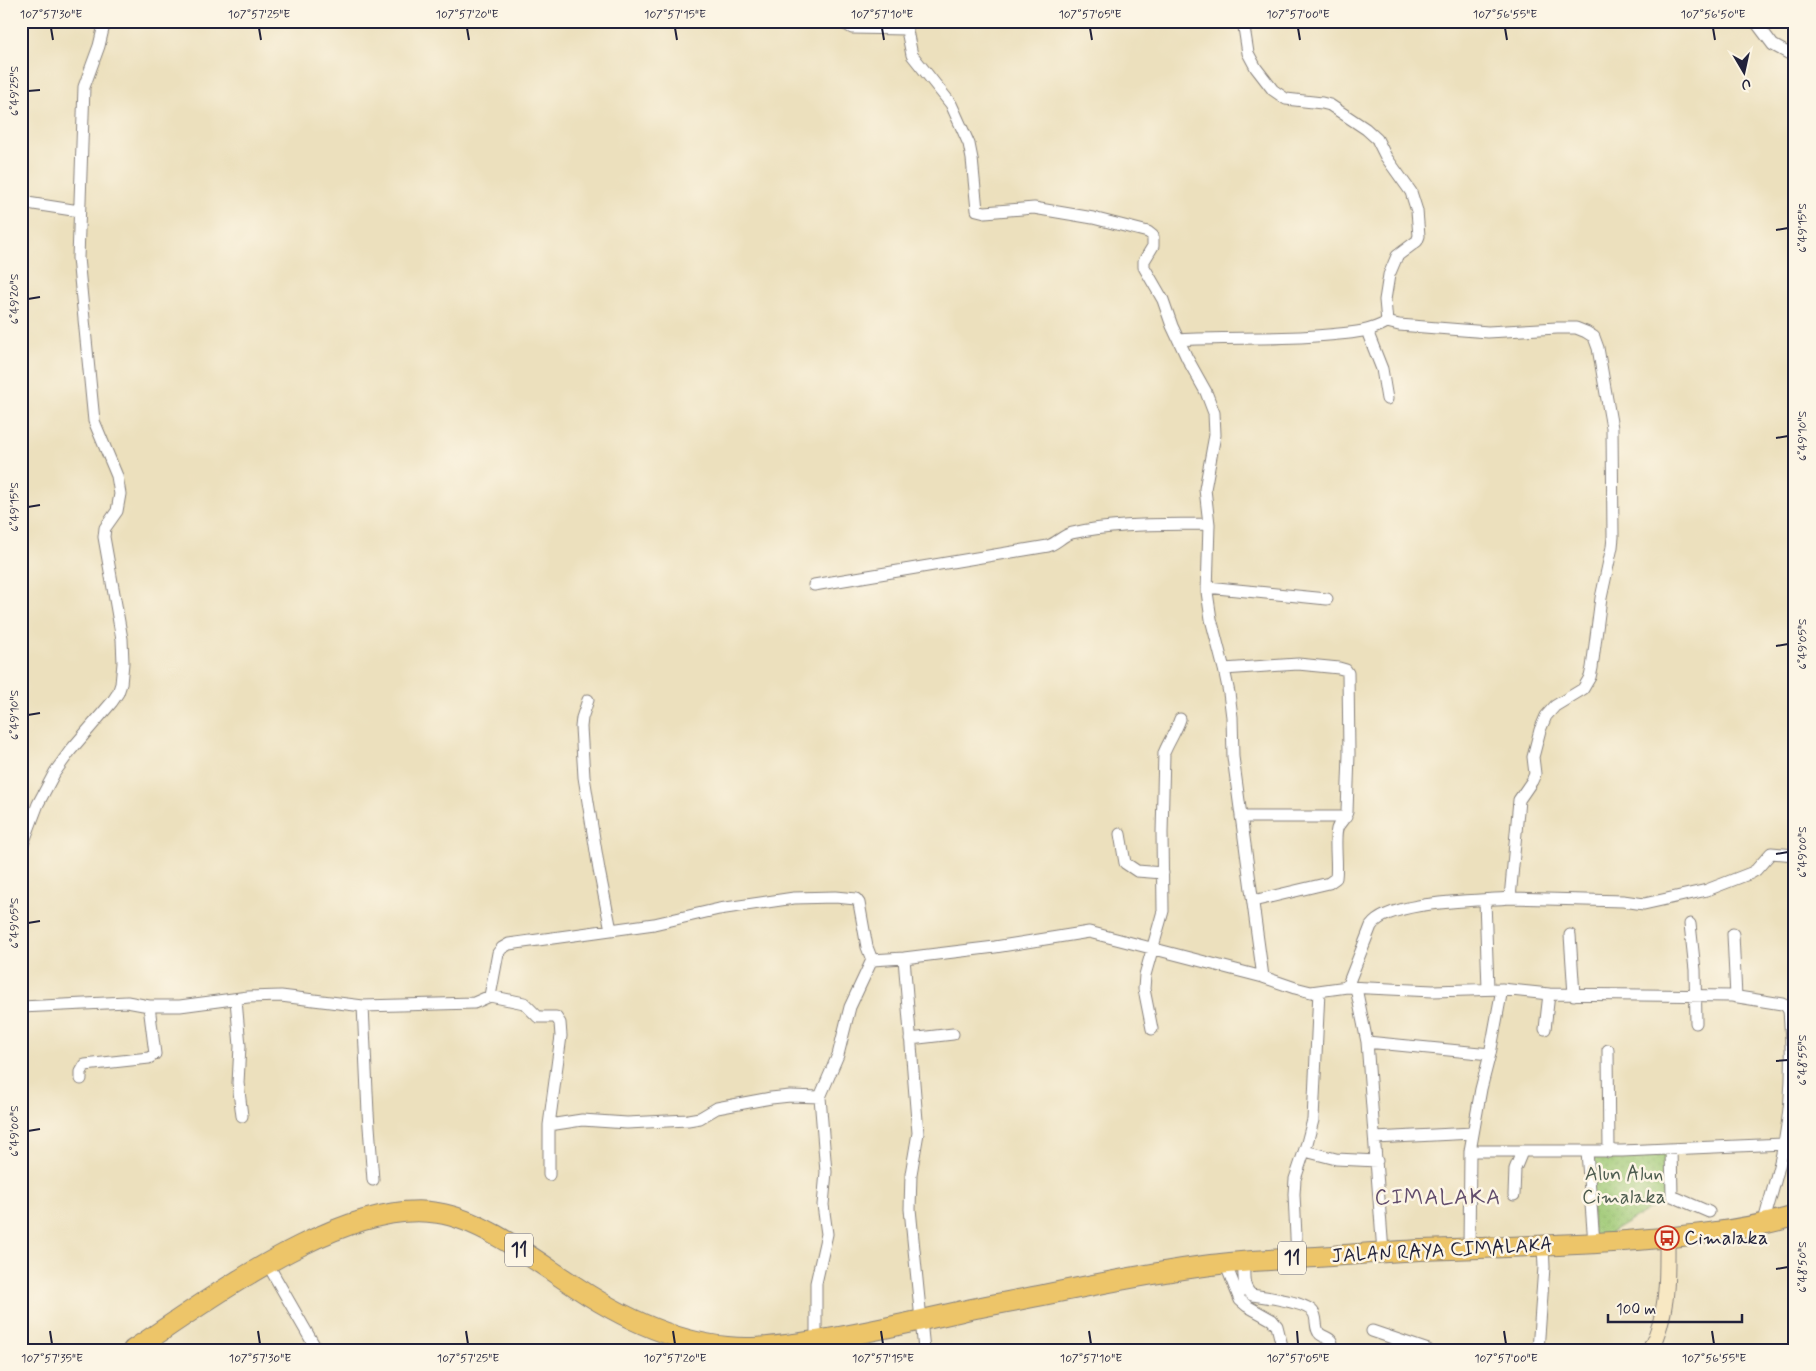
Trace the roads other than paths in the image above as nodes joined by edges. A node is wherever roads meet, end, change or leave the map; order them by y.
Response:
1 (105, 21) edge
2 (840, 21) edge
3 (1243, 21) edge
4 (1755, 21) edge
5 (906, 25) edge
6 (1795, 57) edge
7 (21, 202) edge
8 (79, 211) junction
9 (1387, 322) junction
10 (1370, 330) junction
11 (1179, 340) junction
12 (1387, 399) dead end
13 (1209, 524) junction
14 (814, 585) dead end
15 (1207, 587) junction
16 (1327, 598) dead end
17 (1224, 668) junction
18 (588, 700) dead end
19 (1180, 719) dead end
20 (1346, 817) junction
21 (1241, 818) junction
22 (1120, 834) dead end
23 (21, 849) edge
24 (1795, 855) edge
25 (1163, 873) junction
26 (1510, 898) junction
27 (1253, 900) junction
28 (1485, 900) junction
29 (1690, 924) dead end
30 (611, 930) junction
31 (1733, 934) dead end
32 (1570, 935) dead end
33 (1151, 948) junction
34 (904, 958) junction
35 (872, 960) junction
36 (1263, 976) junction
37 (1352, 988) junction
38 (1502, 989) junction
39 (1488, 990) junction
40 (1319, 991) junction
41 (1549, 994) junction
42 (1574, 995) junction
43 (490, 996) junction
44 (1695, 996) junction
45 (1736, 997) junction
46 (236, 1000) junction
47 (150, 1006) junction
48 (363, 1006) junction
49 (21, 1007) edge
50 (1696, 1023) dead end
51 (1546, 1029) dead end
52 (1152, 1030) dead end
53 (953, 1034) dead end
54 (910, 1039) junction
55 (1367, 1042) junction
56 (1608, 1050) dead end
57 (1490, 1054) junction
58 (81, 1079) dead end
59 (820, 1097) junction
60 (242, 1116) dead end
61 (549, 1125) junction
62 (1473, 1134) junction
63 (1375, 1138) junction
64 (1784, 1144) junction
65 (1671, 1149) junction
66 (1305, 1151) junction
67 (1470, 1151) junction
68 (1522, 1152) junction
69 (1587, 1152) junction
70 (1609, 1152) junction
71 (1377, 1161) junction
72 (549, 1175) dead end
73 (373, 1180) dead end
74 (1514, 1195) dead end
75 (1709, 1212) dead end
76 (1795, 1216) edge
77 (1763, 1225) junction
78 (1667, 1238) junction
79 (1594, 1243) junction
80 (1543, 1246) junction
81 (1469, 1249) junction
82 (1383, 1252) junction
83 (1297, 1258) junction
84 (1234, 1262) junction
85 (267, 1263) junction
86 (922, 1321) junction
87 (1372, 1331) dead end
88 (816, 1341) junction
89 (314, 1345) dead end
90 (133, 1350) edge
91 (924, 1350) edge
92 (1283, 1350) edge
93 (1331, 1350) edge
94 (1428, 1350) edge
95 (1538, 1350) edge
96 (1650, 1350) edge

1 - 8 street
2 - 5 street
3 - 9 street
4 - 6 street
5 - 11 street
7 - 8 street
8 - 23 street
9 - 10 street
9 - 26 street
10 - 11 street
10 - 12 street
11 - 13 street
13 - 14 street
13 - 15 street
15 - 16 street
15 - 17 street
17 - 20 street
17 - 21 street
18 - 30 street
19 - 25 street
20 - 21 street
20 - 27 street
21 - 27 street
22 - 25 street
24 - 26 street
25 - 33 street
26 - 28 street
27 - 36 street
28 - 37 street
28 - 39 street
29 - 44 street
30 - 35 street
30 - 43 street
31 - 45 street
32 - 42 street
33 - 34 street
33 - 36 street
33 - 52 street
34 - 35 street
34 - 54 street
35 - 59 street
36 - 40 street
37 - 39 street
37 - 40 street
37 - 55 street
38 - 39 street
38 - 41 street
38 - 57 street
40 - 66 street
41 - 42 street
41 - 51 street
42 - 44 street
43 - 48 street
43 - 61 street
44 - 45 street
44 - 50 street
45 - 64 street
46 - 47 street
46 - 48 street
46 - 60 street
47 - 49 street
47 - 58 street
48 - 73 street
53 - 54 street
54 - 86 street
55 - 57 street
55 - 63 street
56 - 70 street
57 - 62 street
59 - 61 street
59 - 88 street
61 - 72 street
62 - 63 street
62 - 67 street
63 - 71 street
64 - 65 street
64 - 77 street
65 - 70 street
65 - 75 street
66 - 71 street
66 - 83 street
67 - 68 street
67 - 81 street
68 - 69 street
68 - 74 street
69 - 70 street
69 - 79 street
71 - 82 street
76 - 77 highway, 11
77 - 78 highway, 11
78 - 79 highway, JALAN RAYA CIMALAKA / 11
78 - 96 street
79 - 80 highway, JALAN RAYA CIMALAKA / 11
80 - 81 highway, JALAN RAYA CIMALAKA / 11
80 - 95 street
81 - 82 highway, JALAN RAYA CIMALAKA / 11
82 - 83 highway, JALAN RAYA CIMALAKA / 11
83 - 84 highway, JALAN RAYA CIMALAKA / 11
84 - 86 highway, JALAN RAYA CIMALAKA / 11
84 - 92 street
84 - 93 street
85 - 88 highway, 11
85 - 89 street
85 - 90 highway, 11
86 - 88 highway, 11
86 - 91 street
87 - 94 street

